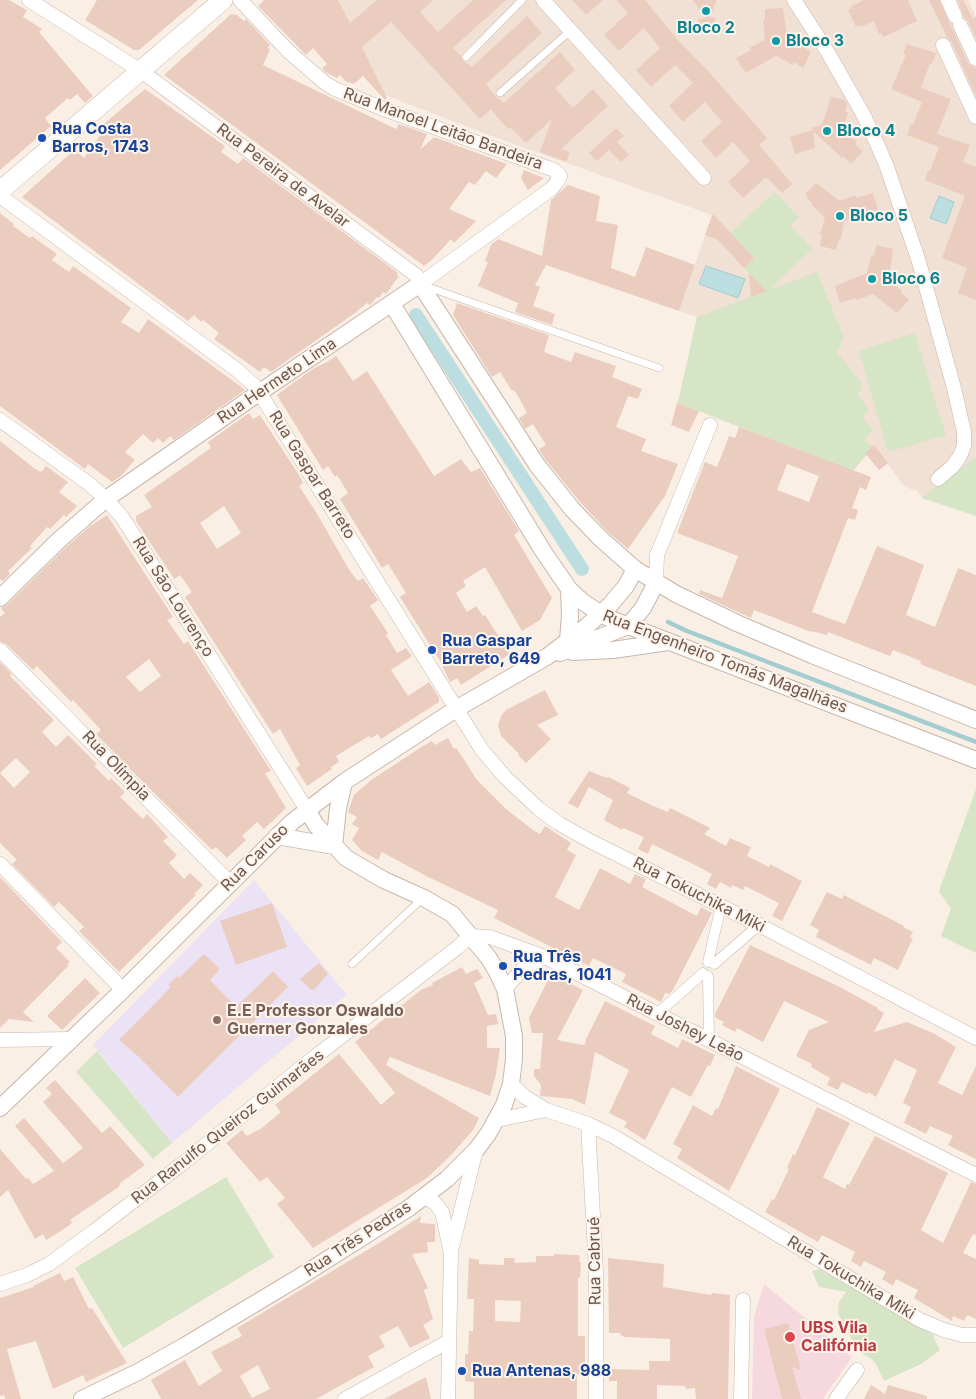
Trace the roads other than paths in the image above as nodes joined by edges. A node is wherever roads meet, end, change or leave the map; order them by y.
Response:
1 (29, 0) edge
2 (223, 0) edge
3 (240, 0) edge
4 (522, 0) edge
5 (543, 0) edge
6 (794, 0) edge
7 (948, 0) edge
8 (570, 31) junction
9 (943, 44) dead end
10 (466, 57) dead end
11 (976, 59) edge
12 (141, 71) junction
13 (500, 93) dead end
14 (976, 116) edge
15 (559, 174) joint
16 (704, 178) dead end
17 (0, 191) edge
18 (0, 196) edge
19 (420, 284) junction
20 (392, 304) junction
21 (659, 368) dead end
22 (260, 392) junction
23 (0, 420) edge
24 (710, 425) dead end
25 (938, 479) dead end
26 (106, 499) junction
27 (657, 555) junction
28 (633, 573) junction
29 (655, 587) junction
30 (569, 588) junction
31 (0, 598) edge
32 (605, 610) junction
33 (631, 623) junction
34 (671, 642) junction
35 (567, 646) junction
36 (0, 650) edge
37 (456, 709) junction
38 (976, 720) edge
39 (976, 760) edge
40 (344, 782) junction
41 (307, 810) junction
42 (277, 836) junction
43 (334, 846) junction
44 (0, 864) edge
45 (230, 883) junction
46 (424, 898) junction
47 (721, 906) junction
48 (759, 925) junction
49 (470, 936) junction
50 (545, 957) junction
51 (711, 963) junction
52 (352, 964) dead end
53 (706, 975) junction
54 (505, 989) junction
55 (123, 990) junction
56 (657, 1014) junction
57 (976, 1038) edge
58 (70, 1039) junction
59 (0, 1040) edge
60 (709, 1041) junction
61 (511, 1084) junction
62 (0, 1108) edge
63 (546, 1110) junction
64 (497, 1120) junction
65 (588, 1124) junction
66 (476, 1150) junction
67 (976, 1175) edge
68 (425, 1196) junction
69 (451, 1253) junction
70 (0, 1284) edge
71 (743, 1300) dead end
72 (976, 1335) edge
73 (449, 1341) junction
74 (857, 1370) dead end
75 (82, 1399) edge
76 (345, 1399) edge
77 (448, 1399) edge
78 (596, 1399) edge
79 (741, 1399) edge
80 (836, 1399) edge

1 - 12 street, Rua Pereira de Avelar
2 - 12 main road
3 - 15 street, Rua Manoel Leitão Bandeira
4 - 10 lane
5 - 8 street
6 - 25 street
7 - 11 street
8 - 13 lane
8 - 16 street
9 - 14 street
12 - 17 main road
12 - 19 street, Rua Pereira de Avelar
15 - 19 street, Rua Hermeto Lima
18 - 22 street, Rua Gaspar Barreto
19 - 20 street, Rua Hermeto Lima
19 - 21 lane
19 - 28 street
20 - 22 street, Rua Hermeto Lima
20 - 30 street, Rua Engenheiro Tomás Magalhães
22 - 26 street, Rua Hermeto Lima
22 - 37 street, Rua Gaspar Barreto
23 - 26 street, Rua São Lourenço
24 - 27 street
26 - 31 street, Rua Hermeto Lima
26 - 41 street, Rua São Lourenço
27 - 28 street
27 - 29 street
28 - 29 street
28 - 32 street, Rua Caruso
29 - 33 street
29 - 38 street
30 - 32 street, Rua Engenheiro Tomás Magalhães
30 - 35 street
32 - 33 street, Rua Engenheiro Tomás Magalhães
32 - 35 street, Rua Caruso
33 - 34 street, Rua Engenheiro Tomás Magalhães
33 - 35 street, Rua Caruso
34 - 35 street
34 - 39 street, Rua Engenheiro Tomás Magalhães
35 - 37 street, Rua Caruso
36 - 45 street, Rua Olímpia
37 - 40 street, Rua Caruso
37 - 47 street, Rua Tokuchika Miki
40 - 41 street, Rua Caruso
40 - 43 street
41 - 42 street, Rua Caruso
41 - 43 street
42 - 43 street
42 - 45 street, Rua Caruso
43 - 46 street
44 - 55 street
45 - 55 street, Rua Caruso
46 - 49 street
46 - 52 lane
47 - 48 street, Rua Tokuchika Miki
47 - 51 street
48 - 51 street
48 - 57 street, Rua Tokuchika Miki
49 - 50 street, Rua Joshey Leão
49 - 54 street, Rua Três Pedras
49 - 70 street, Rua Ranulfo Queiroz Guimarães
50 - 54 street
50 - 56 street, Rua Joshey Leão
51 - 53 street
53 - 56 street
53 - 60 street
54 - 61 street, Rua Três Pedras
55 - 58 street, Rua Caruso
56 - 60 street, Rua Joshey Leão
58 - 59 street
58 - 62 street, Rua Caruso
60 - 67 street, Rua Joshey Leão
61 - 63 street, Rua Tokuchika Miki
61 - 64 street, Rua Três Pedras
63 - 64 street, Rua Tokuchika Miki
63 - 65 street, Rua Tokuchika Miki
64 - 66 street, Rua Três Pedras
65 - 72 street, Rua Tokuchika Miki
65 - 78 street, Rua Cabrué
66 - 68 street, Rua Três Pedras
66 - 69 street
68 - 69 street
68 - 75 street, Rua Três Pedras
69 - 73 street
71 - 79 street
73 - 76 street
73 - 77 street
74 - 80 street

